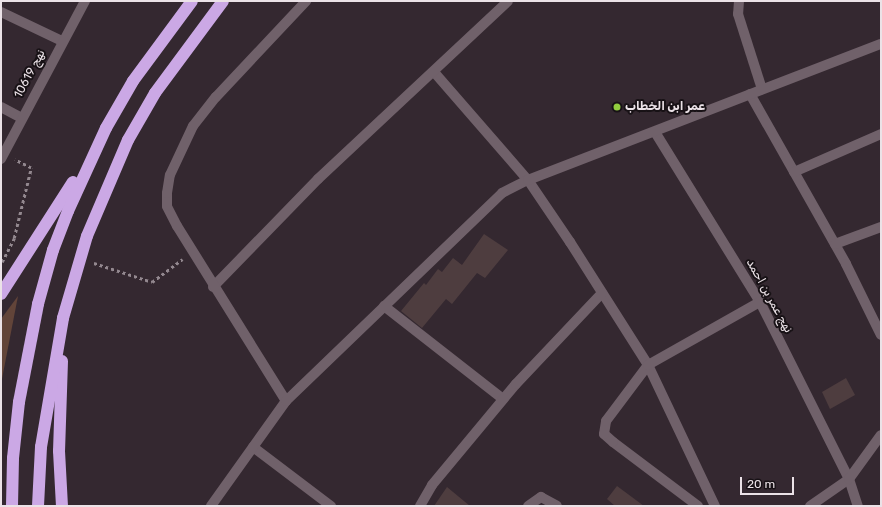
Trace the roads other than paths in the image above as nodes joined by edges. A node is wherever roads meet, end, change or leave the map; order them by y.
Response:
1 (85, 1) edge
2 (192, 1) edge
3 (223, 1) edge
4 (306, 1) edge
5 (508, 1) edge
6 (739, 1) edge
7 (1, 12) edge
8 (62, 41) junction
9 (881, 44) edge
10 (434, 72) junction
11 (762, 89) junction
12 (750, 94) junction
13 (1, 106) edge
14 (22, 118) junction
15 (106, 128) junction
16 (655, 132) junction
17 (881, 134) edge
18 (1, 159) edge
19 (794, 172) junction
20 (528, 180) junction
21 (881, 227) edge
22 (835, 244) junction
23 (213, 287) junction
24 (602, 293) junction
25 (1, 294) edge
26 (760, 302) junction
27 (384, 306) junction
28 (63, 318) junction
29 (881, 335) edge
30 (648, 365) junction
31 (503, 399) junction
32 (286, 401) junction
33 (881, 435) edge
34 (253, 447) junction
35 (849, 479) junction
36 (12, 506) edge
37 (38, 506) edge
38 (62, 506) edge
39 (211, 506) edge
40 (331, 506) edge
41 (420, 506) edge
42 (528, 506) edge
43 (557, 506) edge
44 (698, 506) edge
45 (714, 506) edge
46 (810, 506) edge
47 (858, 506) edge

1 - 8 street, نهج 10619
2 - 15 highway
3 - 28 highway
4 - 23 street
5 - 10 street
6 - 11 street
7 - 8 street
8 - 14 street, نهج 10619
9 - 11 street
10 - 20 street
10 - 23 street
11 - 12 street
12 - 16 street
12 - 19 street
13 - 14 street
14 - 18 street, نهج 10619
15 - 25 highway
15 - 36 highway
16 - 20 street
16 - 26 street, نهج عمر بن احمد
17 - 19 street
19 - 22 street
20 - 24 street
20 - 27 street
21 - 22 street
22 - 29 street
23 - 32 street
24 - 30 street
24 - 31 street
26 - 30 street
26 - 35 street, نهج عمر بن احمد
27 - 31 street
27 - 32 street
28 - 37 highway
28 - 38 highway
30 - 44 street
30 - 45 street
31 - 41 street
32 - 34 street
33 - 35 street
34 - 39 street
34 - 40 street
35 - 46 street
35 - 47 street, نهج عمر بن احمد
42 - 43 street

